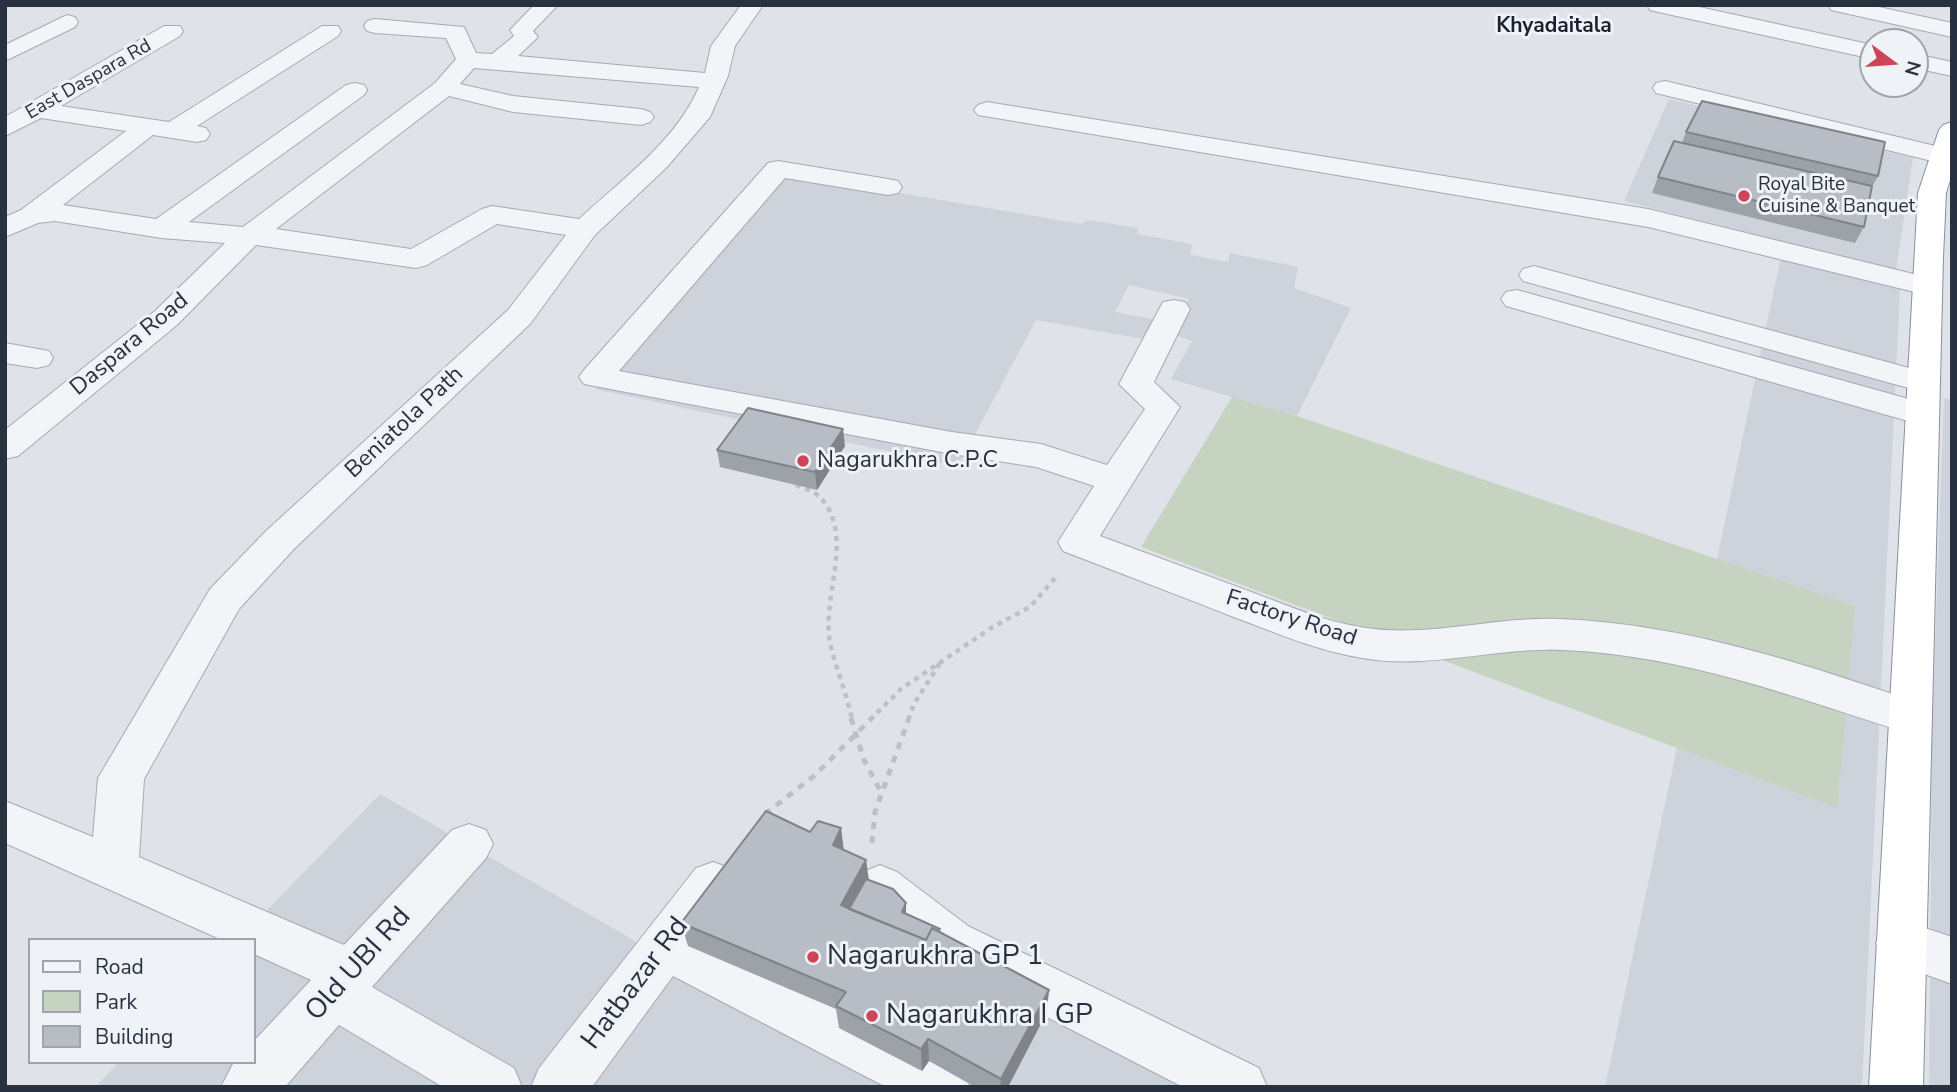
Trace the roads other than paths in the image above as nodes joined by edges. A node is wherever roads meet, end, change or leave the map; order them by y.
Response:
1 (547, 5) edge
2 (752, 5) edge
3 (1658, 5) edge
4 (1839, 5) edge
5 (67, 22) dead end
6 (375, 26) dead end
7 (1952, 30) edge
8 (172, 31) dead end
9 (330, 31) dead end
10 (1859, 49) edge
11 (5, 54) edge
12 (468, 60) junction
13 (497, 62) junction
14 (1929, 64) edge
15 (1952, 69) edge
16 (713, 81) junction
17 (444, 88) junction
18 (1665, 89) dead end
19 (355, 90) dead end
20 (39, 110) junction
21 (987, 110) dead end
22 (640, 117) dead end
23 (162, 127) junction
24 (5, 128) edge
25 (206, 136) dead end
26 (1948, 143) edge
27 (888, 187) dead end
28 (18, 222) edge
29 (161, 229) junction
30 (585, 229) junction
31 (250, 236) junction
32 (1927, 286) junction
33 (1525, 287) dead end
34 (1174, 309) dead end
35 (1922, 398) junction
36 (21, 420) edge
37 (5, 448) edge
38 (1116, 481) junction
39 (1910, 717) junction
40 (765, 814) edge
41 (5, 821) edge
42 (469, 844) dead end
43 (114, 869) junction
44 (880, 887) edge
45 (253, 938) edge
46 (256, 940) edge
47 (1901, 943) junction
48 (664, 946) junction
49 (1952, 961) edge
50 (343, 983) junction
51 (248, 1087) edge
52 (495, 1087) edge
53 (558, 1087) edge
54 (943, 1087) edge
55 (1240, 1087) edge
56 (1896, 1087) edge

1 - 13 street
2 - 16 street, Beniatola Path
3 - 10 street
4 - 7 street
5 - 11 street
6 - 12 street
8 - 20 street, East Daspara Rd
9 - 23 street
12 - 13 street
12 - 17 street, Daspara Road
13 - 16 street
14 - 15 street
16 - 30 street, Beniatola Path
17 - 22 street
17 - 31 street, Daspara Road
18 - 26 street
19 - 29 street
20 - 23 street
20 - 24 street, East Daspara Rd
21 - 32 street
23 - 25 street
23 - 28 street
26 - 32 highway
27 - 38 street
28 - 29 street
29 - 31 street
30 - 31 street
30 - 43 street, Beniatola Path
31 - 36 street, Daspara Road
32 - 35 highway
33 - 35 street
34 - 38 street
35 - 39 highway
36 - 37 street, Daspara Road
38 - 39 street, Factory Road
39 - 47 highway
40 - 48 street, Hatbazar Rd
41 - 43 street
42 - 50 street, Old UBI Rd
43 - 45 street
44 - 55 street
46 - 50 street
47 - 49 street
47 - 56 highway
48 - 53 street, Hatbazar Rd
48 - 54 street
50 - 51 street, Old UBI Rd
50 - 52 street

